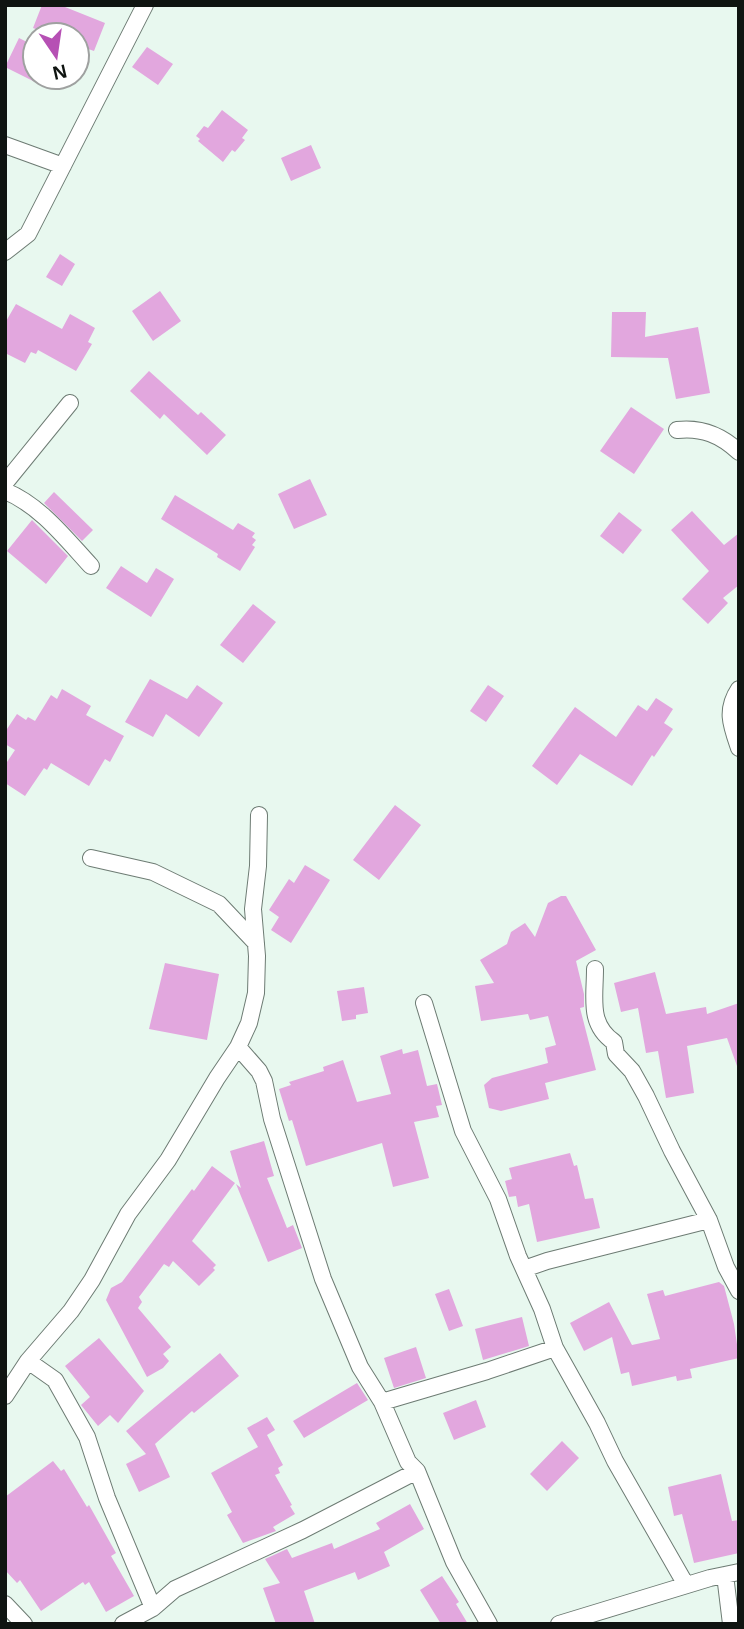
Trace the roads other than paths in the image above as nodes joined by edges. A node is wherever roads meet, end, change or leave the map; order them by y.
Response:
1 (145, 5) edge
2 (5, 145) edge
3 (63, 166) junction
4 (5, 252) edge
5 (70, 403) dead end
6 (677, 430) dead end
7 (739, 452) edge
8 (5, 483) edge
9 (5, 491) edge
10 (91, 566) dead end
11 (739, 689) edge
12 (739, 748) edge
13 (260, 815) dead end
14 (91, 858) dead end
15 (256, 943) junction
16 (595, 969) dead end
17 (424, 1003) dead end
18 (238, 1047) junction
19 (709, 1220) junction
20 (524, 1269) junction
21 (739, 1291) edge
22 (555, 1348) junction
23 (29, 1361) junction
24 (5, 1396) edge
25 (382, 1402) junction
26 (417, 1471) junction
27 (732, 1574) edge
28 (686, 1585) junction
29 (5, 1604) edge
30 (153, 1608) junction
31 (24, 1624) edge
32 (123, 1624) edge
33 (489, 1624) edge
34 (559, 1624) edge
35 (731, 1624) edge

1 - 3 street
2 - 3 street
3 - 4 street
5 - 8 street
6 - 7 street
9 - 10 street
11 - 12 street
13 - 15 street
14 - 15 street
15 - 18 street
16 - 19 street
17 - 20 street
18 - 23 street
18 - 25 street
19 - 20 street
19 - 21 street
20 - 22 street
22 - 25 street
22 - 28 street
23 - 24 street
23 - 30 street
25 - 26 street
26 - 30 street
26 - 33 street
27 - 28 street
27 - 35 street
28 - 34 street
29 - 31 street
30 - 32 street

